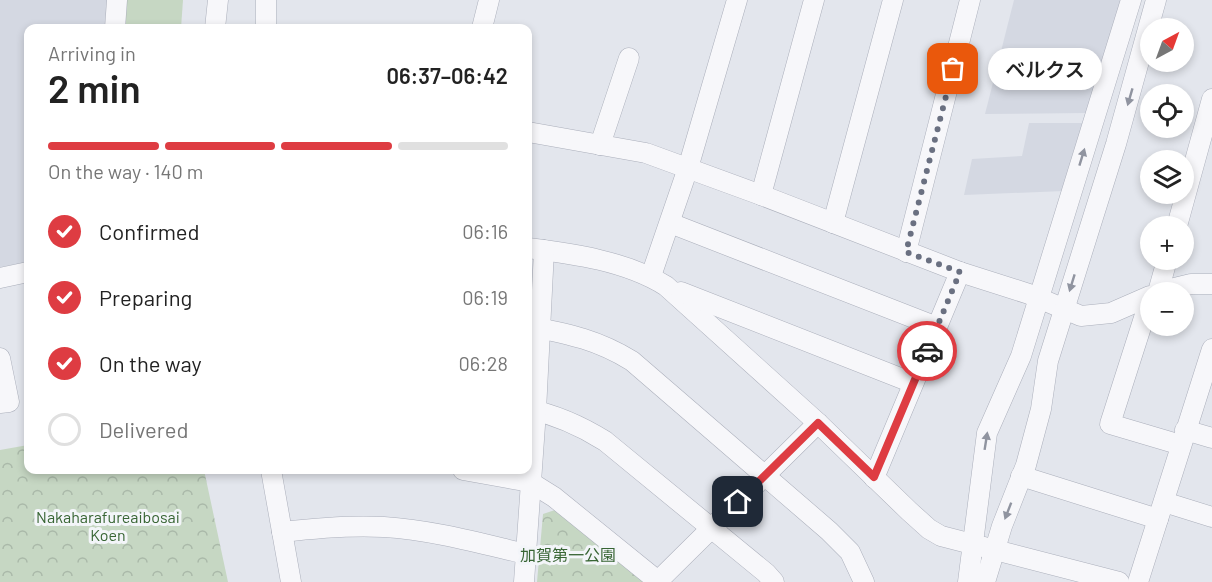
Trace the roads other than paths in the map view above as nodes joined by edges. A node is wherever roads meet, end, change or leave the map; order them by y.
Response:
1 (117, 0) edge
2 (218, 0) edge
3 (266, 0) edge
4 (489, 0) edge
5 (737, 0) edge
6 (814, 0) edge
7 (893, 0) edge
8 (970, 0) edge
9 (1131, 0) edge
10 (1156, 0) edge
11 (115, 24) edge
12 (215, 24) edge
13 (266, 24) edge
14 (483, 24) edge
15 (629, 58) dead end
16 (1212, 99) edge
17 (532, 133) edge
18 (600, 145) junction
19 (688, 168) junction
20 (1073, 186) junction
21 (1101, 193) junction
22 (761, 195) junction
23 (1180, 216) edge
24 (670, 223) junction
25 (833, 223) junction
26 (536, 249) edge
27 (906, 252) junction
28 (960, 272) junction
29 (24, 273) edge
30 (0, 278) edge
31 (658, 281) junction
32 (1194, 284) edge
33 (1212, 284) edge
34 (1039, 298) junction
35 (1140, 301) edge
36 (1064, 309) junction
37 (534, 327) edge
38 (937, 327) junction
39 (1140, 329) edge
40 (1211, 355) edge
41 (0, 358) edge
42 (913, 383) junction
43 (0, 403) edge
44 (532, 410) edge
45 (818, 423) junction
46 (1183, 437) junction
47 (1212, 438) edge
48 (272, 474) edge
49 (485, 474) edge
50 (530, 474) edge
51 (765, 476) junction
52 (1021, 476) junction
53 (874, 477) junction
54 (530, 482) junction
55 (1161, 510) junction
56 (1212, 516) edge
57 (710, 528) junction
58 (282, 532) junction
59 (973, 545) junction
60 (994, 549) junction
61 (526, 554) junction
62 (659, 581) edge
63 (291, 582) edge
64 (524, 582) edge
65 (774, 582) edge
66 (864, 582) edge
67 (968, 582) edge
68 (985, 582) edge
69 (1119, 582) edge
70 (1138, 582) edge

1 - 11 street
2 - 12 street
3 - 13 street
4 - 14 street
5 - 19 street
6 - 22 street
7 - 25 street
8 - 27 street
20 -> 9 street
10 -> 21 street
15 - 18 street
16 - 23 street
17 - 18 street
18 - 19 street
19 - 22 street
19 - 24 street
20 - 21 street
20 - 34 street
21 -> 36 street
22 - 25 street
24 - 31 street
24 - 38 street
25 - 27 street
26 - 31 street
26 - 37 street
27 - 28 street
28 - 34 street
28 - 38 street
29 - 30 street
31 - 42 street
31 - 45 street
32 - 33 street
34 - 36 street
59 -> 34 street
35 - 36 street
36 - 52 street
37 - 44 street
37 - 51 street
38 - 42 street
39 - 46 street
40 - 46 street
41 - 43 street
42 - 53 street
44 - 57 street
45 - 51 street
45 - 53 street
46 - 47 street
46 - 55 street
48 - 58 street
49 - 54 street
50 - 54 street
51 - 57 street
51 - 66 street
52 - 55 street
52 -> 60 street
53 - 59 street
54 - 61 street
54 - 62 street
55 - 56 street
55 - 70 street
57 - 62 street
57 - 65 street
58 - 61 street
58 - 63 street
59 - 60 street
59 - 67 street
60 - 68 street
60 - 69 street
61 - 64 street

